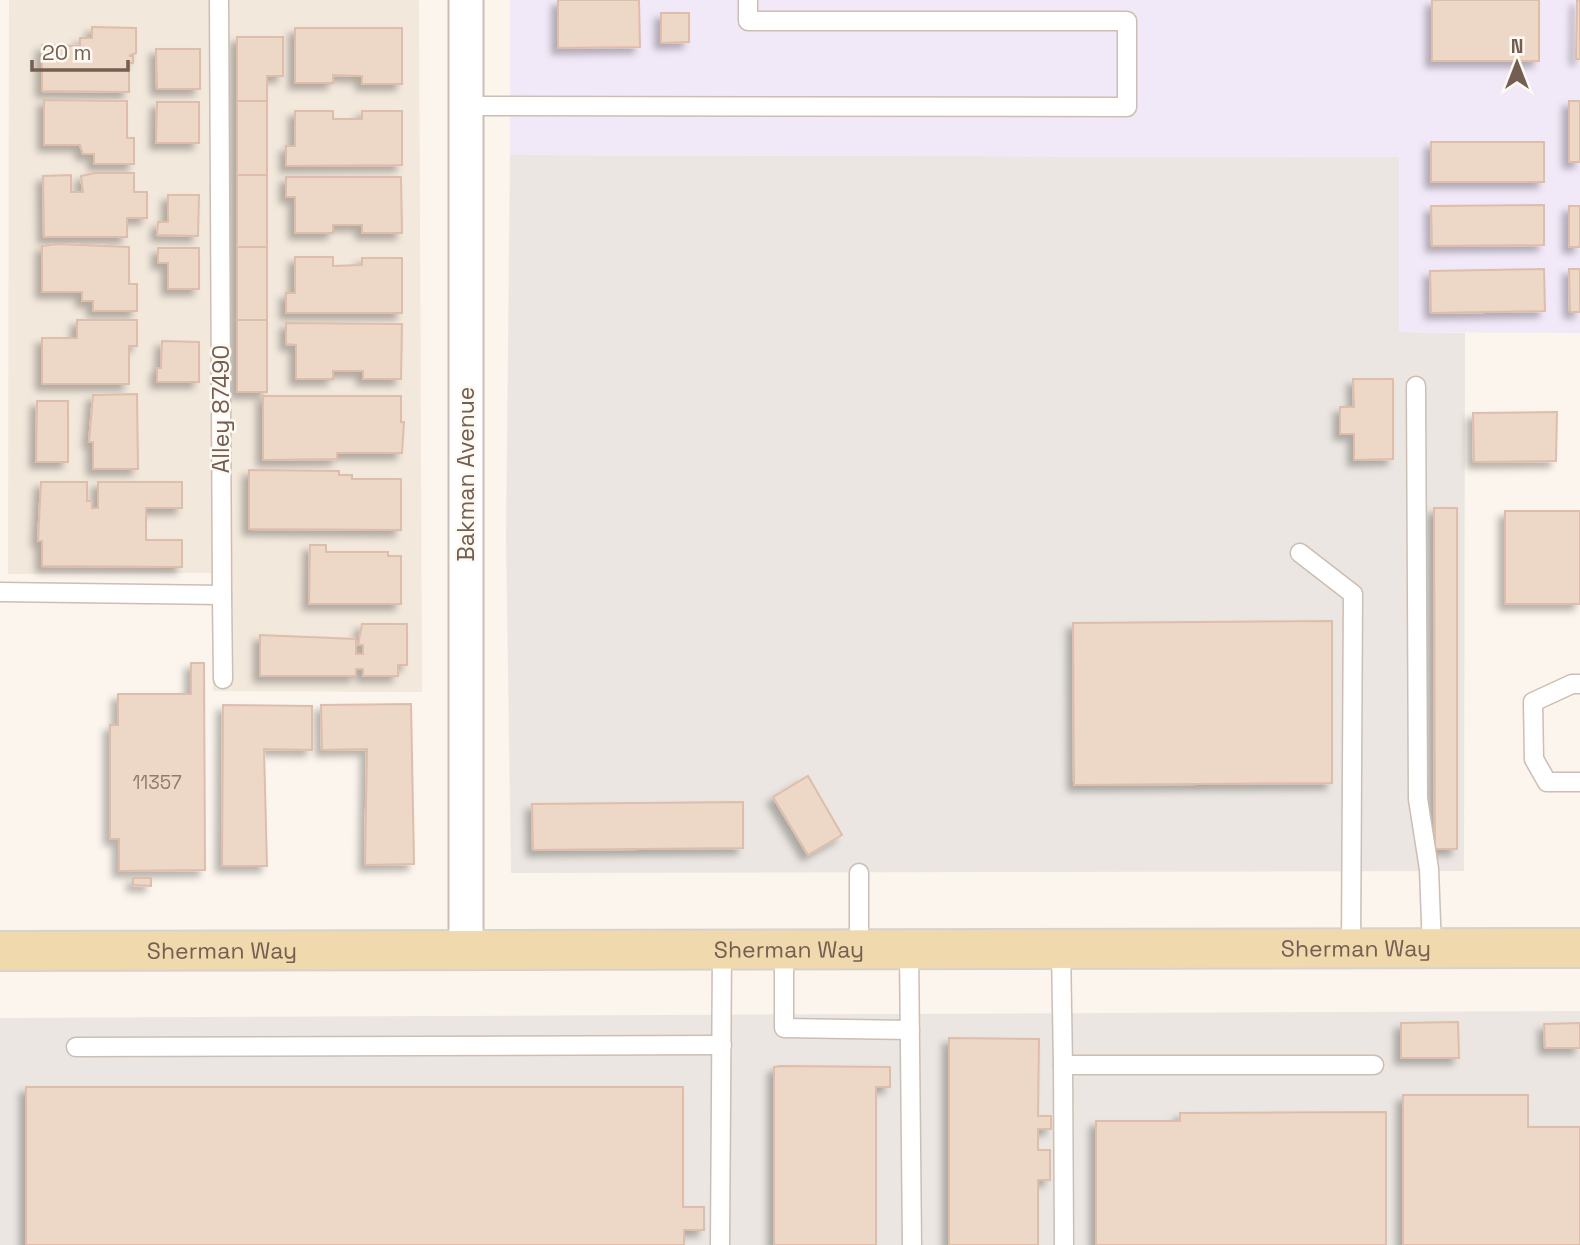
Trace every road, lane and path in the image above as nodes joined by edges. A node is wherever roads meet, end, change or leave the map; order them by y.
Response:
1 (219, 0) edge
2 (466, 0) edge
3 (748, 0) edge
4 (466, 106) junction
5 (1416, 386) dead end
6 (1300, 553) dead end
7 (0, 592) edge
8 (222, 595) junction
9 (223, 679) dead end
10 (1580, 684) edge
11 (1580, 782) edge
12 (859, 873) dead end
13 (1580, 948) edge
14 (466, 949) junction
15 (784, 949) junction
16 (859, 949) junction
17 (909, 949) junction
18 (1061, 949) junction
19 (1351, 949) junction
20 (1432, 949) junction
21 (722, 950) junction
22 (0, 951) edge
23 (910, 1030) junction
24 (722, 1045) junction
25 (76, 1047) dead end
26 (1063, 1065) junction
27 (1374, 1065) dead end
28 (720, 1245) edge
29 (912, 1245) edge
30 (1064, 1245) edge

1 - 8 lane, Alley 87490
2 - 4 street, Bakman Avenue
3 - 4 lane
4 - 14 street, Bakman Avenue
5 - 20 lane
6 - 19 lane
7 - 8 lane
8 - 9 lane, Alley 87490
10 - 11 lane
12 - 16 lane
13 - 20 main road, Sherman Way
14 - 21 main road, Sherman Way
14 - 22 main road, Sherman Way
15 - 16 main road, Sherman Way
15 - 21 main road, Sherman Way
15 - 23 lane
16 - 17 main road, Sherman Way
17 - 18 main road, Sherman Way
17 - 23 lane
18 - 19 main road, Sherman Way
18 - 26 lane
19 - 20 main road, Sherman Way
21 - 24 lane
23 - 29 lane
24 - 25 lane
24 - 28 lane
26 - 27 lane
26 - 30 lane

